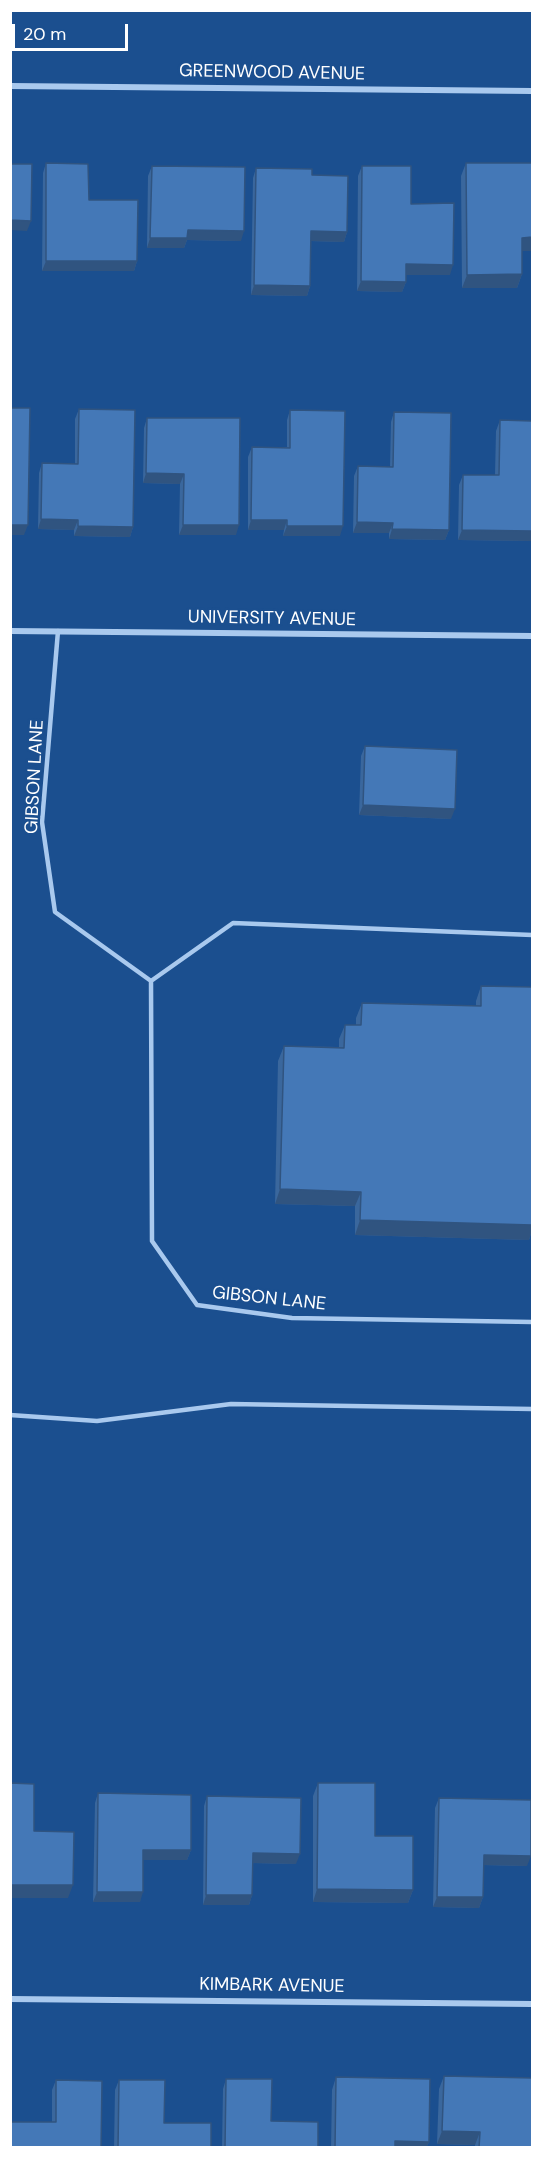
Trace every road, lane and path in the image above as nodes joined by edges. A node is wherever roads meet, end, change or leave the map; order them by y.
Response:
1 (10, 86) edge
2 (532, 91) edge
3 (10, 631) edge
4 (58, 631) junction
5 (532, 636) edge
6 (532, 935) edge
7 (151, 981) junction
8 (532, 1322) edge
9 (532, 1409) edge
10 (10, 1415) edge
11 (10, 1999) edge
12 (532, 2004) edge

1 - 2 street, GREENWOOD AVENUE
3 - 4 street, UNIVERSITY AVENUE
4 - 5 street, UNIVERSITY AVENUE
4 - 7 lane, GIBSON LANE
6 - 7 lane
7 - 8 lane, GIBSON LANE
9 - 10 lane
11 - 12 street, KIMBARK AVENUE

